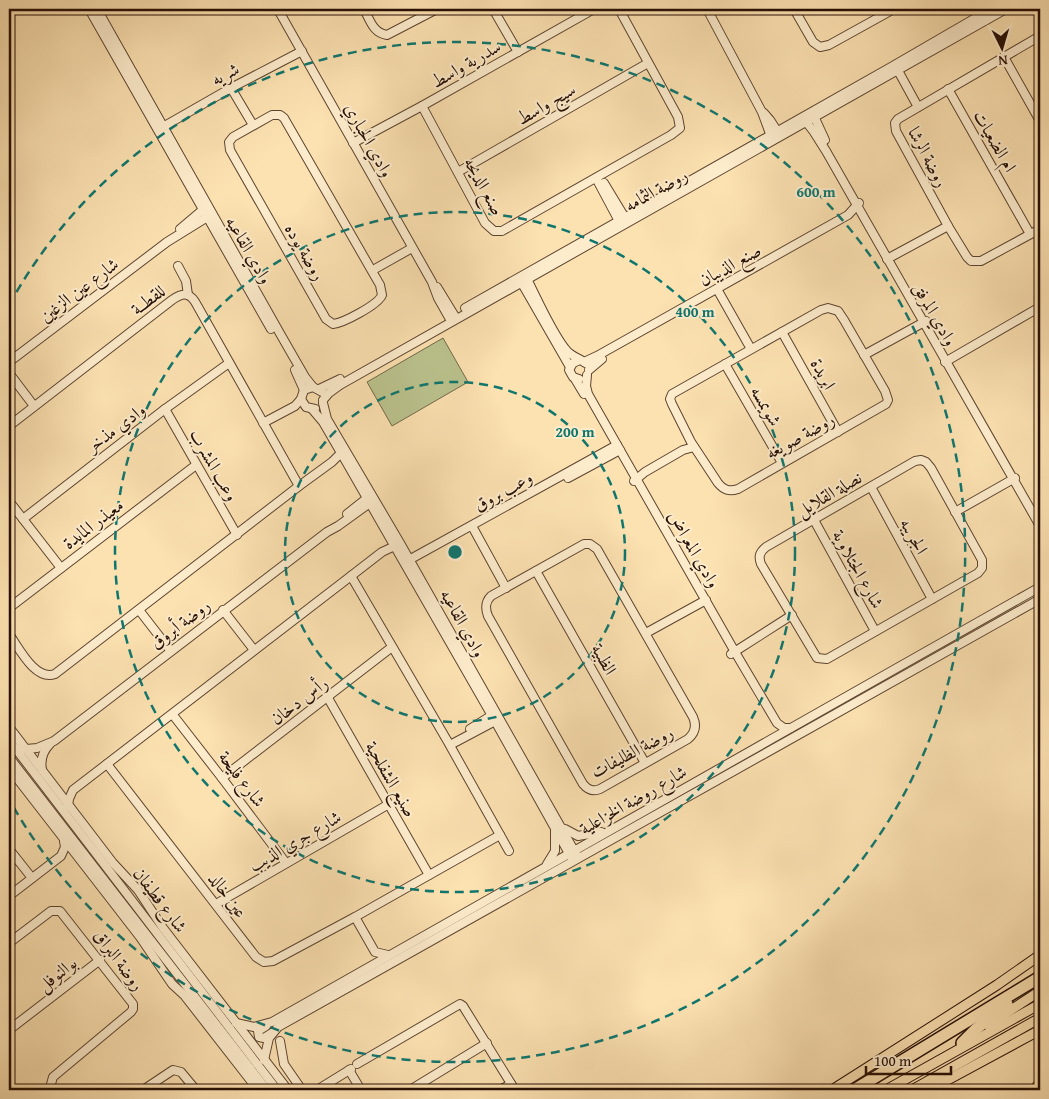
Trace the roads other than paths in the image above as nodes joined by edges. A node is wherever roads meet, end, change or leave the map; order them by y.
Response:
1 (89, 9) edge
2 (97, 9) edge
3 (364, 9) edge
4 (437, 9) edge
5 (493, 9) edge
6 (594, 9) edge
7 (618, 9) edge
8 (707, 9) edge
9 (794, 9) edge
10 (894, 9) edge
11 (1005, 9) edge
12 (280, 10) edge
13 (994, 10) edge
14 (880, 12) edge
15 (1040, 36) edge
16 (302, 51) junction
17 (518, 52) junction
18 (1004, 57) junction
19 (648, 63) junction
20 (894, 69) junction
21 (231, 88) junction
22 (948, 89) junction
23 (422, 106) junction
24 (916, 108) junction
25 (813, 114) junction
26 (804, 120) junction
27 (1040, 121) edge
28 (253, 124) junction
29 (161, 128) junction
30 (775, 136) junction
31 (353, 143) junction
32 (458, 172) junction
33 (598, 177) junction
34 (858, 204) junction
35 (207, 212) junction
36 (864, 215) junction
37 (623, 221) junction
38 (948, 226) junction
39 (1040, 229) edge
40 (1030, 234) junction
41 (412, 248) junction
42 (888, 258) junction
43 (178, 266) dead end
44 (373, 270) junction
45 (523, 278) junction
46 (718, 291) junction
47 (188, 295) junction
48 (1040, 307) edge
49 (1040, 311) edge
50 (452, 318) junction
51 (545, 320) junction
52 (924, 322) junction
53 (782, 332) junction
54 (751, 349) junction
55 (864, 354) junction
56 (582, 361) junction
57 (9, 362) edge
58 (947, 362) junction
59 (229, 363) junction
60 (725, 364) junction
61 (570, 367) junction
62 (588, 373) junction
63 (9, 374) edge
64 (575, 378) junction
65 (316, 388) junction
66 (304, 390) junction
67 (301, 399) junction
68 (323, 401) junction
69 (34, 406) junction
70 (295, 406) junction
71 (309, 408) junction
72 (165, 409) junction
73 (263, 423) junction
74 (9, 426) edge
75 (838, 432) junction
76 (693, 444) junction
77 (617, 448) junction
78 (342, 455) junction
79 (782, 463) junction
80 (196, 465) junction
81 (633, 478) junction
82 (1014, 478) junction
83 (300, 486) junction
84 (870, 488) junction
85 (371, 499) junction
86 (9, 501) edge
87 (955, 512) junction
88 (23, 519) junction
89 (814, 520) junction
90 (1040, 520) edge
91 (1040, 526) edge
92 (473, 528) junction
93 (237, 535) junction
94 (396, 542) junction
95 (408, 563) junction
96 (61, 568) junction
97 (536, 571) junction
98 (351, 576) junction
99 (1040, 587) edge
100 (506, 588) junction
101 (1040, 598) edge
102 (932, 599) junction
103 (704, 601) junction
104 (9, 608) edge
105 (139, 610) junction
106 (223, 610) junction
107 (792, 615) junction
108 (876, 631) junction
109 (646, 633) junction
110 (9, 634) edge
111 (392, 647) junction
112 (170, 650) junction
113 (254, 650) junction
114 (733, 653) junction
115 (328, 698) junction
116 (173, 715) junction
117 (496, 717) junction
118 (9, 727) edge
119 (790, 728) junction
120 (774, 737) junction
121 (9, 740) edge
122 (54, 741) junction
123 (449, 744) junction
124 (26, 749) junction
125 (16, 750) junction
126 (9, 757) edge
127 (645, 763) junction
128 (107, 764) junction
129 (9, 768) edge
130 (43, 771) junction
131 (222, 778) junction
132 (73, 790) junction
133 (58, 792) junction
134 (389, 804) junction
135 (68, 806) junction
136 (559, 828) junction
137 (613, 829) junction
138 (500, 835) junction
139 (64, 841) junction
140 (9, 849) edge
141 (509, 851) dead end
142 (572, 852) junction
143 (75, 855) junction
144 (61, 856) junction
145 (576, 860) junction
146 (286, 862) junction
147 (543, 869) junction
148 (120, 871) junction
149 (429, 875) junction
150 (32, 878) junction
151 (9, 896) edge
152 (135, 903) junction
153 (216, 904) junction
154 (355, 917) junction
155 (9, 943) edge
156 (375, 952) junction
157 (388, 955) junction
158 (1040, 955) edge
159 (100, 960) junction
160 (171, 965) junction
161 (371, 965) junction
162 (1039, 976) edge
163 (1040, 991) edge
164 (184, 995) junction
165 (1040, 1004) edge
166 (1040, 1018) edge
167 (272, 1022) junction
168 (236, 1023) junction
169 (9, 1029) edge
170 (1040, 1030) edge
171 (273, 1032) junction
172 (280, 1041) dead end
173 (486, 1043) junction
174 (962, 1043) junction
175 (946, 1057) junction
176 (264, 1060) junction
177 (358, 1064) dead end
178 (1040, 1082) edge
179 (513, 1087) edge
180 (52, 1090) edge
181 (144, 1090) edge
182 (196, 1090) edge
183 (258, 1090) edge
184 (267, 1090) edge
185 (277, 1090) edge
186 (288, 1090) edge
187 (300, 1090) edge
188 (317, 1090) edge
189 (361, 1090) edge
190 (410, 1090) edge
191 (500, 1090) edge
192 (832, 1090) edge
193 (854, 1090) edge
194 (886, 1090) edge
195 (912, 1090) edge
196 (929, 1090) edge
197 (1033, 1090) edge

1 - 29 street, وادي القاعيه
2 - 29 street, وادي القاعيه
3 - 4 street
5 - 17 street
6 - 17 street, سدرية واسط
7 - 19 street, صنع الديحه
8 - 30 street
9 - 14 street
10 - 14 street
11 - 13 street, روضة الثمامه
12 - 16 street, وادي الحباري
13 - 20 street, روضة الثمامه
15 - 18 street, روضة الرشا
16 - 21 street, شريه
16 - 31 street, وادي الحباري
17 - 23 street, سدرية واسط
18 - 22 street, روضة الرشا
18 - 27 street
19 - 32 street, سيج واسط
19 - 33 street, صنع الديحه
20 - 24 street, روضة الرشا
20 - 25 street, روضة الثمامه
21 - 28 street
21 - 29 street, شريه
22 - 24 street, روضة الرشا
22 - 40 street, ام الضعيات
23 - 31 street, سدرية واسط
23 - 32 street, صنع الديحه
24 - 38 street, روضة الرشا
25 - 26 street, روضة الثمامه
25 - 34 street, وادي المرفق
26 - 30 street, روضة الثمامه
26 - 34 street, وادي المرفق
28 - 44 street, روضة يوده
28 - 44 street, روضة يوده
29 - 35 street, وادي القاعيه
30 - 37 street, روضة الثمامه
31 - 41 street, وادي الحباري
32 - 33 street, صنع الديحه
33 - 37 street
34 - 36 street, وادي المرفق
34 - 46 street, صنع الذيبان
35 - 57 street, شارع عين الزغين
35 - 65 street, وادي القاعيه
35 - 66 street, وادي القاعيه
36 - 42 street, وادي المرفق
36 - 46 street, صنع الذيبان
37 - 45 street, روضة الثمامه
38 - 40 street, روضة الرشا
38 - 42 street
39 - 40 street, روضة الرشا
41 - 44 street
41 - 50 street, وادي الحباري
42 - 52 street, وادي المرفق
43 - 47 street
45 - 50 street, روضة الثمامه
45 - 51 street, وادي المعراض
46 - 54 street
46 - 56 street, صنع الذيبان
46 - 62 street, صنع الذيبان
47 - 59 street, للقطــة
47 - 69 street, للقطــة
48 - 58 street
49 - 58 street
50 - 65 street, روضة الثمامه
50 - 68 street, روضة الثمامه
51 - 56 street, وادي المعراض
51 - 61 street, وادي المعراض
52 - 55 street
52 - 58 street, وادي المرفق
53 - 54 street, روضة صويغه
53 - 55 street, روضة صويغه
53 - 75 street, ابريدة
54 - 60 street, روضة صويغه
55 - 75 street, روضة صويغه
56 - 61 street
56 - 62 street, وادي المعراض
58 - 82 street, وادي المرفق
59 - 72 street, وادي مذخر
59 - 73 street, للقطــة
60 - 76 street, روضة صويغه
60 - 79 street, شويمسه
61 - 64 street, وادي المعراض
62 - 64 street
62 - 77 street, وادي المعراض
63 - 69 street
64 - 77 street, وادي المعراض
65 - 66 street
65 - 68 street
66 - 67 street
67 - 70 street
67 - 71 street
68 - 71 street
68 - 85 street, وادي القاعيه
69 - 74 street, للقطــة
70 - 71 street
70 - 73 street
71 - 78 street, وادي القاعيه
72 - 80 street, وعب المشرب
72 - 88 street, وادي مذخر
73 - 83 street, للقطــة
75 - 79 street, روضة صويغه
76 - 79 street, روضة صويغه
76 - 81 street
77 - 81 street, وادي المعراض
77 - 92 street, وعب بروق
78 - 83 street
78 - 85 street, وادي القاعيه
80 - 93 street, وعب المشرب
80 - 96 street, معيذر المايدة
81 - 103 street, وادي المعراض
82 - 87 street
82 - 90 street, وادي المرفق
82 - 91 street, وادي المرفق
83 - 93 street
84 - 87 street, نصلة القلايل
84 - 89 street, نصلة القلايل
84 - 102 street, الجريبه
85 - 94 street, وادي القاعيه
85 - 106 street, روضة أبروق
86 - 88 street
87 - 102 street, نصلة القلايل
88 - 96 street
89 - 107 street, نصلة القلايل
89 - 108 street, شارع الجتلاوية
92 - 95 street, وعب بروق
92 - 100 street
93 - 105 street
94 - 95 street, وادي القاعيه
94 - 98 street
95 - 117 street, وادي القاعيه
96 - 104 street, معيذر المايدة
97 - 100 street, روضة الظليفات
97 - 109 street, روضة الظليفات
97 - 127 street, الظبية
98 - 111 street
98 - 113 street
99 - 119 street, شارع روضة الخزاعلية
100 - 127 street, روضة الظليفات
101 - 145 street, شارع روضة الخزاعلية
102 - 108 street, نصلة القلايل
103 - 109 street
103 - 114 street, وادي المعراض
105 - 110 street
105 - 112 street
106 - 112 street, روضة أبروق
106 - 113 street
107 - 108 street, نصلة القلايل
107 - 114 street
109 - 127 street, روضة الظليفات
111 - 115 street, رأس دخان
111 - 123 street
112 - 122 street, روضة أبروق
113 - 116 street
114 - 119 street, وادي المعراض
114 - 120 street, وادي المعراض
115 - 131 street, رأس دخان
115 - 134 street, صنيع الشفلحية
116 - 128 street
116 - 131 street, شارع فليحة
117 - 123 street
117 - 136 street, وادي القاعيه
118 - 124 street, شارع قطيفان
119 - 120 street, شارع روضة الخزاعلية
120 - 137 street, شارع روضة الخزاعلية
121 - 125 street, شارع قطيفان
122 - 124 street, روضة أبروق
122 - 130 street, روضة أبروق
123 - 138 street
124 - 125 street, روضة أبروق
124 - 130 street, شارع قطيفان
125 - 152 street, شارع قطيفان
126 - 160 street, شارع قطيفان
128 - 132 street
128 - 153 street, عين خالد
129 - 139 street
130 - 133 street, شارع قطيفان
131 - 146 street, شارع فليحة
132 - 133 street
132 - 135 street
133 - 135 street, شارع قطيفان
134 - 146 street, شارع جري الذيب
134 - 149 street, صنيع الشفلحية
135 - 148 street, شارع قطيفان
136 - 137 street
136 - 142 street, وادي القاعيه
136 - 147 street
137 - 142 street, شارع روضة الخزاعلية
138 - 141 street
138 - 149 street, عين خالد
139 - 143 street
139 - 144 street
140 - 150 street
142 - 145 street, وادي القاعيه
142 - 147 street, شارع روضة الخزاعلية
143 - 144 street
143 - 164 street
144 - 150 street
145 - 171 street, شارع روضة الخزاعلية
146 - 153 street, شارع جري الذيب
147 - 157 street, شارع روضة الخزاعلية
148 - 152 street
148 - 168 street, شارع قطيفان
149 - 154 street, عين خالد
150 - 151 street
152 - 185 street, شارع قطيفان
153 - 154 street, عين خالد
154 - 156 street
155 - 159 street, روضة البراق
156 - 157 street
156 - 161 street
157 - 161 street, شارع روضة الخزاعلية
158 - 192 main road
159 - 169 street, بوالنوفل
159 - 180 street, روضة البراق
160 - 164 street
160 - 184 street, شارع قطيفان
161 - 167 street, شارع روضة الخزاعلية
162 - 174 highway
162 - 193 highway
163 - 174 main road
164 - 183 street
165 - 175 main road
166 - 195 main road
167 - 168 street, شارع روضة الخزاعلية
167 - 171 street
168 - 176 street, شارع قطيفان
170 - 196 main road
171 - 176 street
172 - 187 street
173 - 177 street
173 - 179 street
173 - 190 street
174 - 175 main road
175 - 194 main road
176 - 186 street, شارع قطيفان
178 - 197 street
179 - 191 street
181 - 182 street
188 - 189 street

